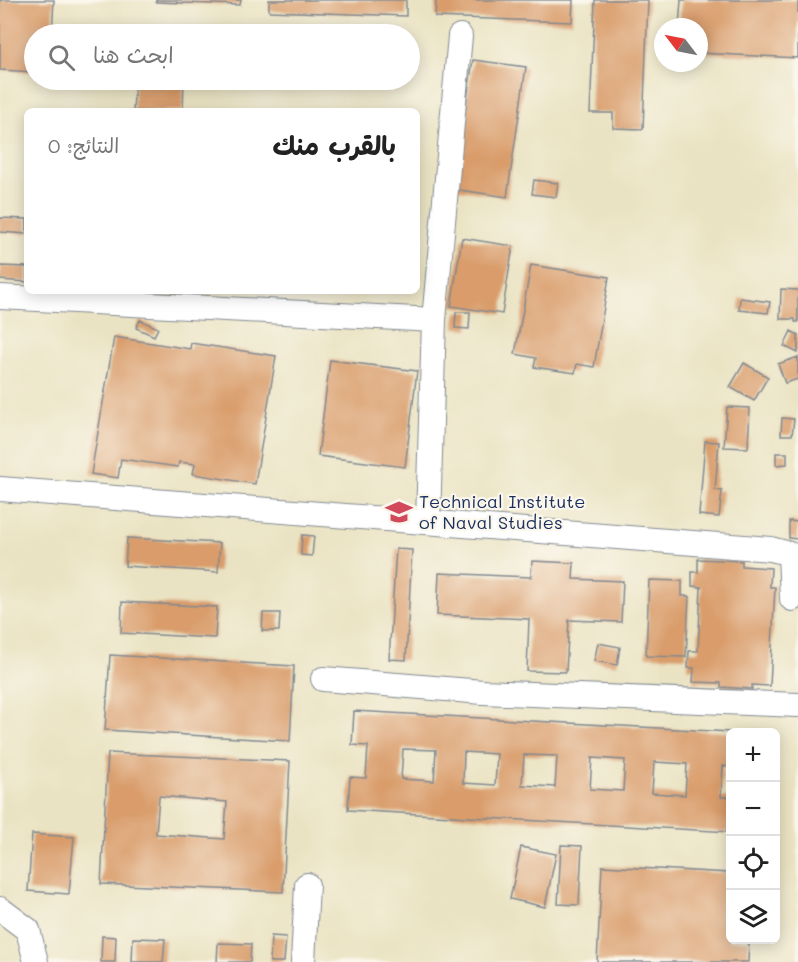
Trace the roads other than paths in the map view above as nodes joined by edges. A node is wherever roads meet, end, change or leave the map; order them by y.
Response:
1 (460, 36) dead end
2 (0, 297) edge
3 (434, 320) junction
4 (0, 489) edge
5 (428, 522) junction
6 (792, 599) dead end
7 (323, 679) dead end
8 (798, 705) edge
9 (307, 885) dead end
10 (0, 909) edge
11 (36, 962) edge
12 (303, 962) edge

1 - 3 street
2 - 3 street
3 - 5 street
4 - 5 street
5 - 6 street
7 - 8 street
9 - 12 street
10 - 11 street

